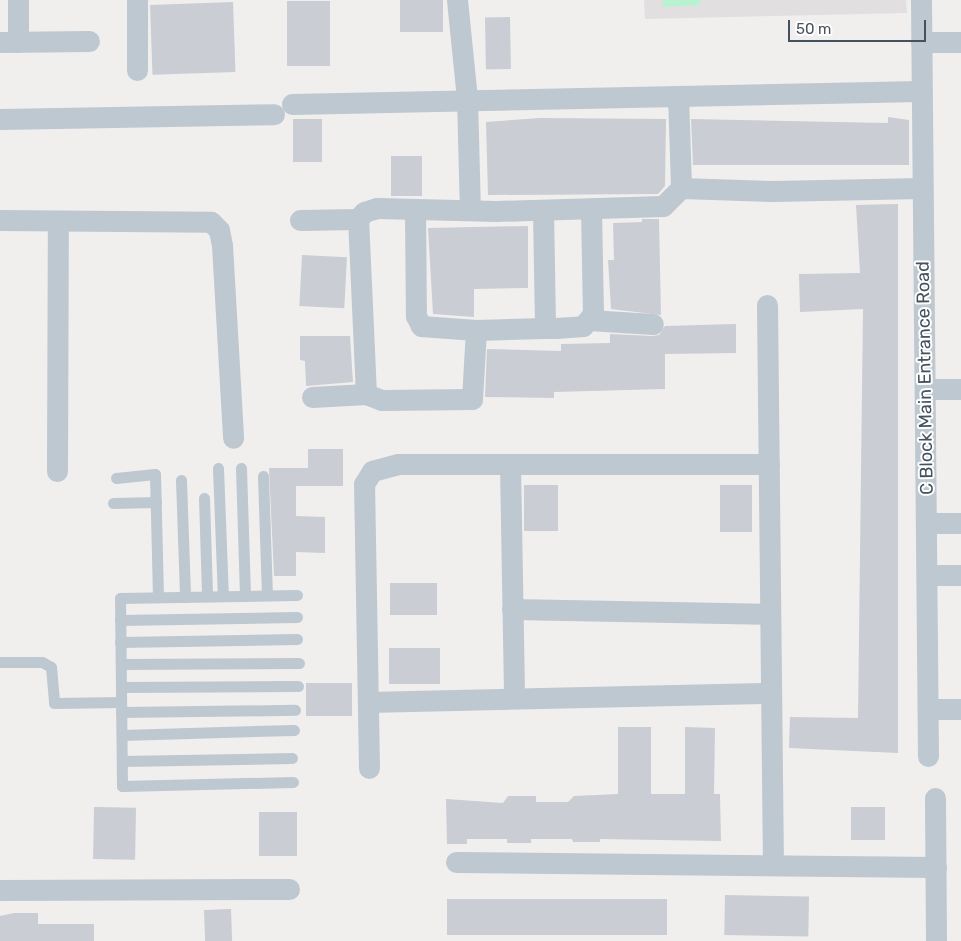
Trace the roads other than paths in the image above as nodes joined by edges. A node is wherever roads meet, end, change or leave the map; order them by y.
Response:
1 (18, 0) edge
2 (137, 0) edge
3 (457, 0) edge
4 (921, 0) edge
5 (88, 41) dead end
6 (9, 42) edge
7 (921, 42) junction
8 (961, 42) edge
9 (137, 70) dead end
10 (921, 91) junction
11 (678, 96) junction
12 (467, 98) junction
13 (0, 119) edge
14 (681, 188) junction
15 (922, 188) junction
16 (415, 209) junction
17 (470, 210) junction
18 (543, 210) junction
19 (591, 210) junction
20 (358, 219) junction
21 (0, 220) edge
22 (300, 220) dead end
23 (58, 221) junction
24 (767, 305) dead end
25 (589, 320) junction
26 (653, 324) dead end
27 (545, 328) junction
28 (476, 330) junction
29 (926, 389) junction
30 (961, 389) edge
31 (366, 394) junction
32 (312, 397) dead end
33 (233, 438) dead end
34 (510, 464) junction
35 (769, 464) junction
36 (218, 468) dead end
37 (241, 468) dead end
38 (57, 471) dead end
39 (263, 476) dead end
40 (116, 478) dead end
41 (181, 480) dead end
42 (204, 498) dead end
43 (156, 502) junction
44 (113, 503) dead end
45 (927, 523) junction
46 (961, 523) edge
47 (927, 575) junction
48 (961, 575) edge
49 (266, 595) junction
50 (297, 595) dead end
51 (207, 596) junction
52 (223, 596) junction
53 (245, 596) junction
54 (158, 597) junction
55 (185, 597) junction
56 (512, 609) junction
57 (768, 614) junction
58 (297, 617) dead end
59 (120, 620) junction
60 (297, 639) dead end
61 (120, 642) junction
62 (0, 662) edge
63 (299, 663) dead end
64 (121, 664) junction
65 (298, 686) dead end
66 (121, 687) junction
67 (768, 693) junction
68 (514, 697) junction
69 (368, 702) junction
70 (121, 707) junction
71 (928, 709) junction
72 (961, 709) edge
73 (295, 710) dead end
74 (294, 730) dead end
75 (122, 735) junction
76 (928, 756) dead end
77 (292, 758) dead end
78 (122, 761) junction
79 (369, 768) dead end
80 (293, 782) dead end
81 (935, 798) dead end
82 (456, 862) dead end
83 (773, 864) junction
84 (936, 867) junction
85 (289, 889) dead end
86 (0, 890) edge
87 (936, 941) edge

1 - 6 street
2 - 9 street
3 - 12 street
4 - 7 street, C Block Main Entrance Road
5 - 6 street
7 - 8 street
7 - 10 street, C Block Main Entrance Road
10 - 11 street
10 - 15 street, C Block Main Entrance Road
11 - 12 street
11 - 14 street
12 - 13 street
12 - 17 street
14 - 15 street
14 - 19 street
15 - 29 street, C Block Main Entrance Road
16 - 17 street
16 - 20 street
16 - 28 street
17 - 18 street
18 - 19 street
18 - 27 street
19 - 25 street
20 - 22 street
20 - 31 street
21 - 23 street
23 - 33 street
23 - 38 street
24 - 35 street
25 - 26 street
25 - 27 street
27 - 28 street
28 - 31 street
29 - 30 street
29 - 45 street, C Block Main Entrance Road
31 - 32 street
34 - 35 street
34 - 56 street
34 - 69 street
35 - 57 street
36 - 52 lane
37 - 53 lane
39 - 49 lane
40 - 43 lane
41 - 55 lane
42 - 51 lane
43 - 44 lane
43 - 54 lane
45 - 46 street
45 - 47 street, C Block Main Entrance Road
47 - 48 street
47 - 71 street, C Block Main Entrance Road
49 - 50 lane
49 - 53 lane
51 - 52 lane
51 - 55 lane
52 - 53 lane
54 - 55 lane
54 - 59 lane
56 - 57 street
56 - 68 street
57 - 67 street
58 - 59 lane
59 - 61 lane
60 - 61 lane
61 - 64 lane
62 - 70 lane
63 - 64 lane
64 - 66 lane
65 - 66 lane
66 - 70 lane
67 - 68 street
67 - 83 street
68 - 69 street
69 - 79 street
70 - 73 lane
70 - 75 lane
71 - 72 street
71 - 76 street, C Block Main Entrance Road
74 - 75 lane
75 - 78 lane
77 - 78 lane
78 - 80 lane
81 - 84 street
82 - 83 street
83 - 84 street
84 - 87 street
85 - 86 street

